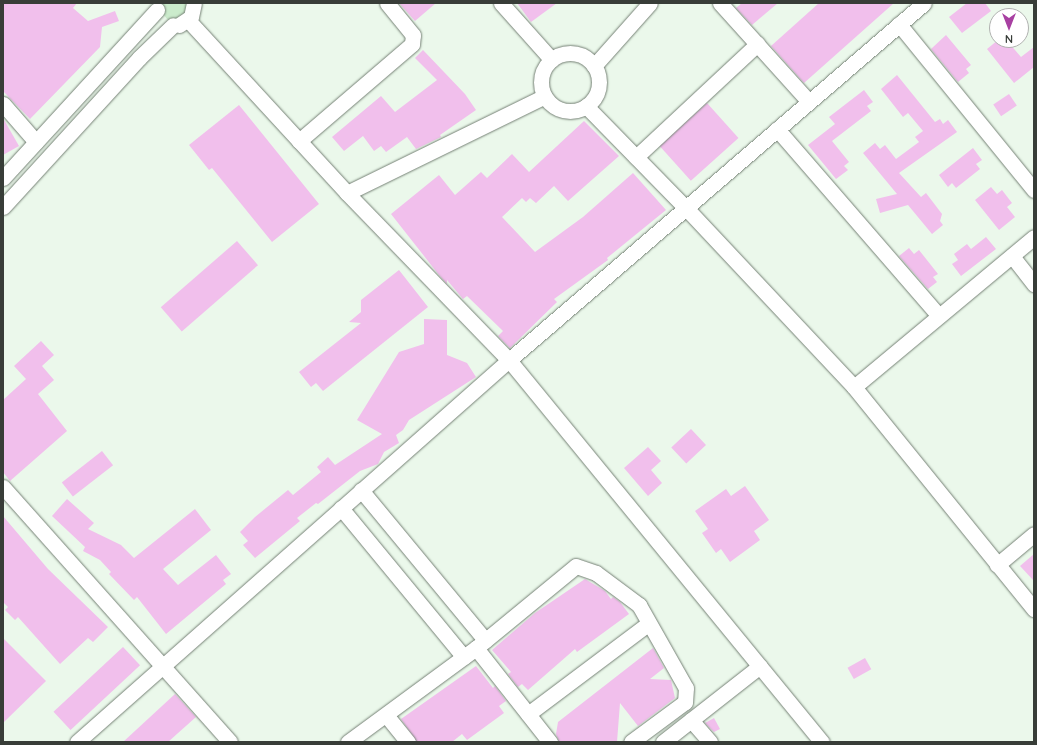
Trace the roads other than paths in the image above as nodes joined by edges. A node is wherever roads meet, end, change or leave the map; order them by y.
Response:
1 (194, 3) edge
2 (387, 3) edge
3 (501, 3) edge
4 (650, 3) edge
5 (720, 3) edge
6 (924, 3) edge
7 (157, 6) edge
8 (188, 20) junction
9 (899, 24) junction
10 (173, 25) junction
11 (757, 44) junction
12 (552, 60) junction
13 (594, 66) junction
14 (545, 96) junction
15 (809, 102) junction
16 (3, 104) edge
17 (586, 106) junction
18 (777, 129) junction
19 (299, 141) junction
20 (36, 142) junction
21 (636, 157) junction
22 (3, 178) edge
23 (1034, 190) edge
24 (347, 193) junction
25 (3, 207) edge
26 (686, 208) junction
27 (1034, 237) edge
28 (1012, 256) junction
29 (1034, 284) edge
30 (939, 316) junction
31 (509, 360) junction
32 (854, 387) junction
33 (3, 487) edge
34 (362, 490) junction
35 (341, 508) junction
36 (1034, 534) edge
37 (997, 566) junction
38 (1034, 609) edge
39 (649, 623) junction
40 (475, 648) junction
41 (163, 666) junction
42 (760, 666) junction
43 (528, 714) junction
44 (386, 715) junction
45 (691, 720) junction
46 (77, 742) edge
47 (230, 742) edge
48 (348, 742) edge
49 (408, 742) edge
50 (550, 742) edge
51 (632, 742) edge
52 (662, 742) edge
53 (710, 742) edge
54 (822, 742) edge

1 - 8 street
2 - 19 street
3 - 12 street
4 - 13 street
5 - 11 street
6 - 9 street
7 - 10 street
7 - 20 street
8 - 10 street
8 - 19 street
9 - 15 street
9 - 23 street
10 - 25 street
11 - 15 street
11 - 21 street
12 - 13 street
12 - 14 street
13 - 17 street
14 - 17 street
14 - 24 street
15 - 18 street
16 - 20 street
17 - 21 street
18 - 26 street
18 - 30 street
19 - 24 street
20 - 22 street
21 - 26 street
24 - 31 street
26 - 31 street
26 - 32 street
27 - 28 street
28 - 29 street
28 - 30 street
30 - 32 street
31 - 34 street
31 - 42 street
32 - 37 street
33 - 41 street
34 - 35 street
34 - 40 street
35 - 40 street
35 - 41 street
36 - 37 street
37 - 38 street
39 - 40 street
39 - 43 street
39 - 51 street
40 - 43 street
40 - 44 street
41 - 46 street
41 - 47 street
42 - 45 street
42 - 54 street
43 - 50 street
44 - 48 street
44 - 49 street
45 - 52 street
45 - 53 street

